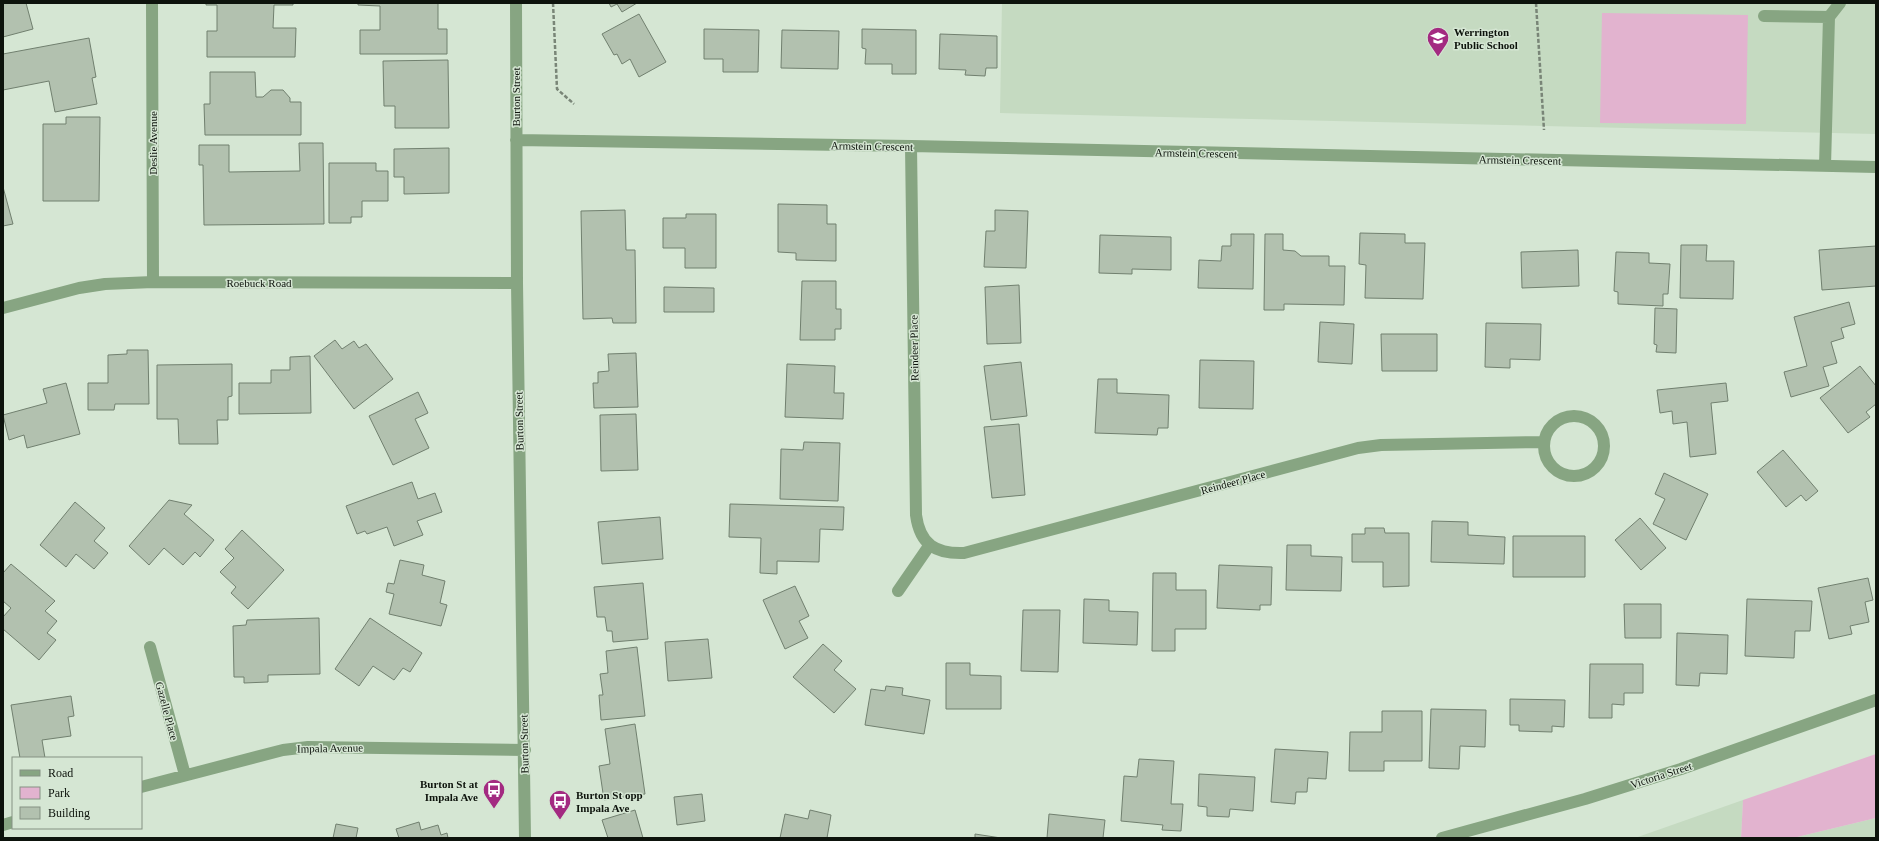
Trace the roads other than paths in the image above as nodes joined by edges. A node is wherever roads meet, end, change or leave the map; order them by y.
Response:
1 (152, 3) edge
2 (516, 3) edge
3 (1840, 3) edge
4 (1764, 16) dead end
5 (1829, 16) junction
6 (516, 140) junction
7 (911, 146) junction
8 (1825, 166) junction
9 (1876, 167) edge
10 (153, 282) junction
11 (517, 283) junction
12 (3, 308) edge
13 (1543, 442) junction
14 (930, 546) junction
15 (898, 591) dead end
16 (150, 647) dead end
17 (1876, 700) edge
18 (525, 750) junction
19 (185, 775) junction
20 (142, 787) edge
21 (525, 838) edge
22 (1442, 838) edge

1 - 10 street, Deslie Avenue
2 - 6 street, Burton Street
3 - 5 street
4 - 5 street
5 - 8 street
6 - 7 street, Armstein Crescent
6 - 11 street, Burton Street
7 - 8 street, Armstein Crescent
7 - 14 street, Reindeer Place
8 - 9 street, Armstein Crescent
10 - 11 street, Roebuck Road
10 - 12 street, Roebuck Road
11 - 18 street, Burton Street
13 - 13 street
13 - 14 street, Reindeer Place
14 - 15 street
16 - 19 street, Gazelle Place
17 - 22 street, Victoria Street
18 - 19 street, Impala Avenue
18 - 21 street, Burton Street
19 - 20 street, Impala Avenue

